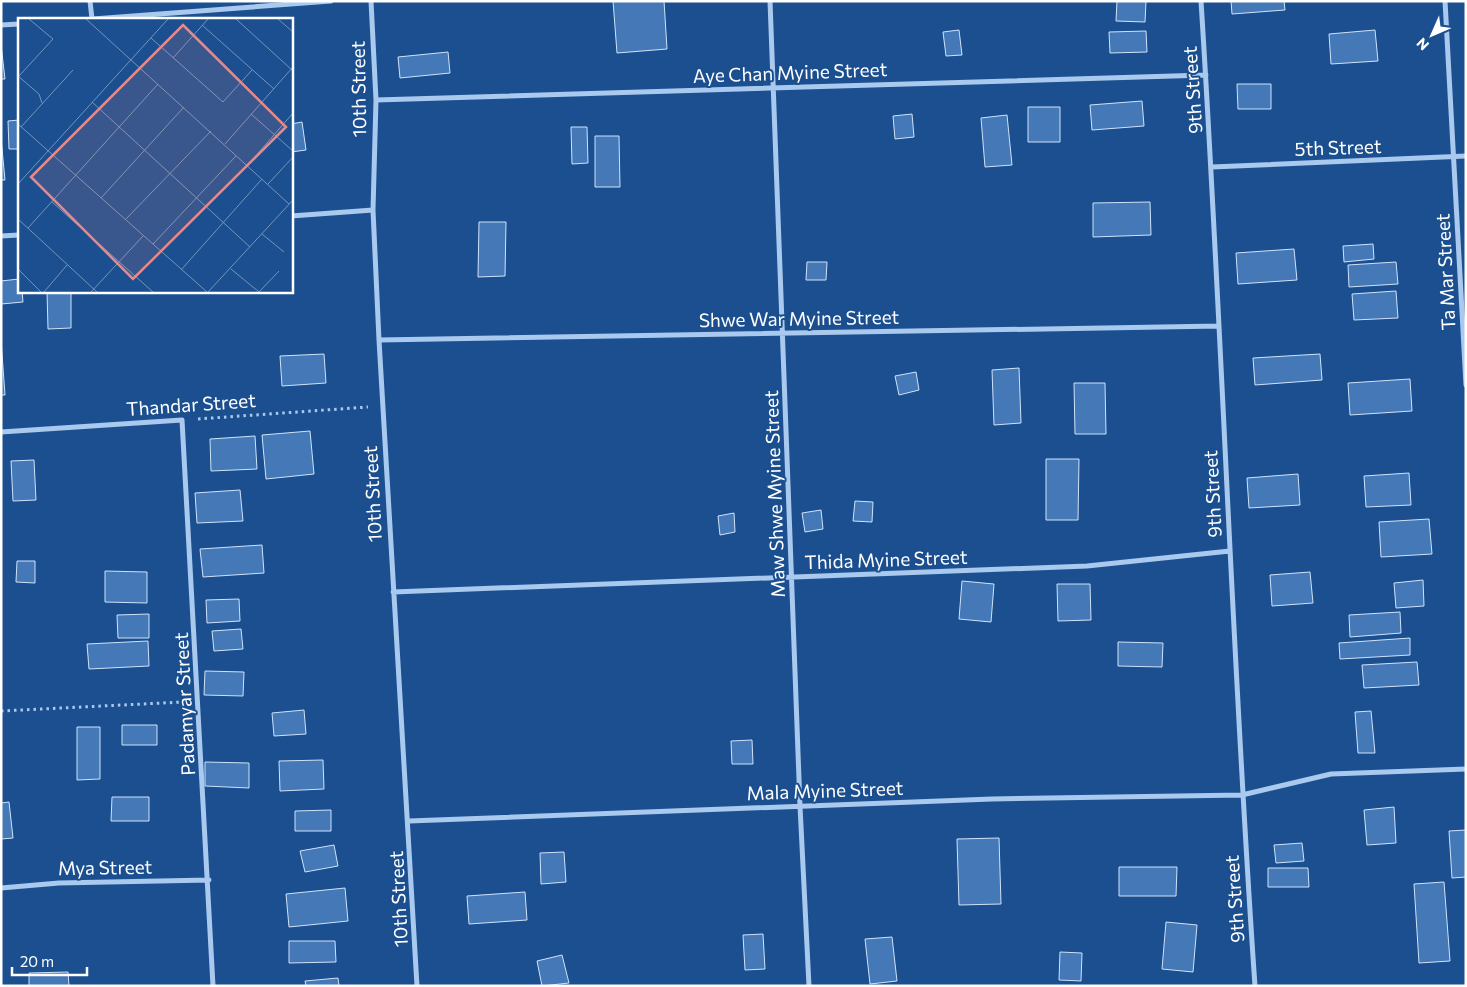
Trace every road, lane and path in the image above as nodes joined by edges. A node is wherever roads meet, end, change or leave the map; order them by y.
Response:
1 (90, 1) edge
2 (331, 1) edge
3 (371, 1) edge
4 (770, 1) edge
5 (1201, 1) edge
6 (1445, 1) edge
7 (92, 18) edge
8 (105, 18) edge
9 (18, 24) edge
10 (1, 26) edge
11 (1206, 75) junction
12 (773, 88) junction
13 (376, 100) junction
14 (1466, 156) edge
15 (1454, 157) junction
16 (1212, 167) junction
17 (373, 210) junction
18 (292, 216) edge
19 (18, 235) edge
20 (1, 236) edge
21 (1219, 326) junction
22 (783, 333) junction
23 (378, 340) junction
24 (1466, 386) edge
25 (383, 406) junction
26 (182, 420) junction
27 (1, 432) edge
28 (1230, 551) junction
29 (792, 578) junction
30 (392, 592) junction
31 (198, 702) junction
32 (1, 711) edge
33 (1466, 769) edge
34 (1242, 795) junction
35 (800, 806) junction
36 (409, 821) junction
37 (209, 880) junction
38 (1, 888) edge
39 (214, 986) edge
40 (417, 986) edge
41 (809, 986) edge
42 (1255, 986) edge

1 - 7 street
2 - 8 street
3 - 13 street, 10th Street
4 - 12 street, Maw Shwe Myine Street
5 - 11 street, 9th Street
6 - 15 street, Ta Mar Street
9 - 10 street
11 - 12 street, Aye Chan Myine Street
11 - 16 street, 9th Street
12 - 13 street, Aye Chan Myine Street
12 - 22 street, Maw Shwe Myine Street
13 - 17 street, 10th Street
14 - 15 street, 5th Street
15 - 16 street, 5th Street
15 - 24 street, Ta Mar Street
16 - 21 street, 9th Street
17 - 18 street
17 - 23 street, 10th Street
19 - 20 street
21 - 22 street, Shwe War Myine Street
21 - 28 street, 9th Street
22 - 23 street, Shwe War Myine Street
22 - 29 street, Maw Shwe Myine Street
23 - 25 street, 10th Street
25 - 26 path, Thandar Street
25 - 30 street, 10th Street
26 - 27 street, Thandar Street
26 - 31 street, Padamyar Street
28 - 29 street, Thida Myine Street
28 - 34 street, 9th Street
29 - 30 street, Thida Myine Street
29 - 35 street, Maw Shwe Myine Street
30 - 36 street, 10th Street
31 - 32 path
31 - 37 street, Padamyar Street
33 - 34 street, Mala Myine Street
34 - 35 street, Mala Myine Street
34 - 42 street, 9th Street
35 - 36 street, Mala Myine Street
35 - 41 street, Maw Shwe Myine Street
36 - 40 street, 10th Street
37 - 38 street, Mya Street
37 - 39 street, Padamyar Street

